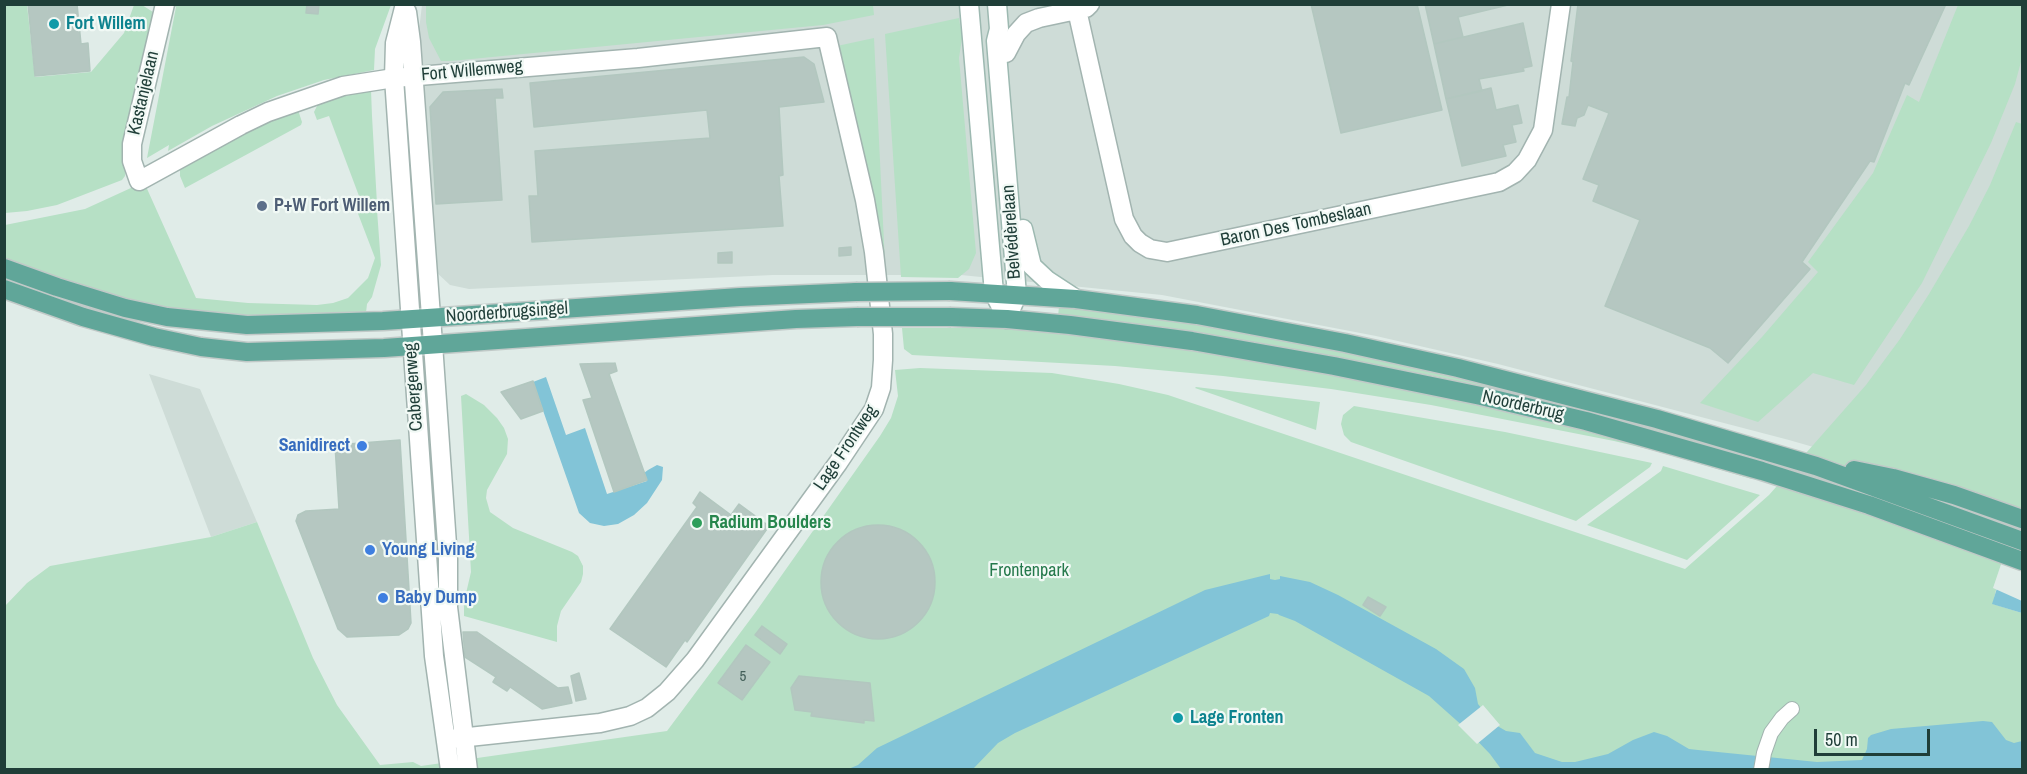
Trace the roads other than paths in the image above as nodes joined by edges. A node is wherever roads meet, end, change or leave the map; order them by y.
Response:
1 (165, 4) edge
2 (405, 4) edge
3 (969, 4) edge
4 (997, 4) edge
5 (1561, 4) edge
6 (1084, 7) edge
7 (999, 29) junction
8 (827, 37) joint
9 (1006, 53) junction
10 (414, 76) junction
11 (394, 78) junction
12 (139, 181) joint
13 (4, 267) edge
14 (4, 289) edge
15 (994, 293) junction
16 (1017, 295) junction
17 (1076, 299) junction
18 (431, 317) junction
19 (410, 319) junction
20 (1008, 320) junction
21 (433, 344) junction
22 (411, 346) junction
23 (1816, 466) junction
24 (2022, 519) edge
25 (2022, 541) edge
26 (2022, 561) edge
27 (1792, 709) dead end
28 (464, 738) junction
29 (445, 740) junction
30 (459, 765) edge
31 (1761, 770) edge

1 - 12 street, Kastanjelaan
2 - 10 street, Cabergerweg
2 - 11 street, Cabergerweg
3 - 15 street, Belvédèrelaan
4 - 7 street, Belvédèrelaan
5 - 6 street, Baron Des Tombeslaan
6 - 9 street
7 - 9 street
7 - 16 street, Belvédèrelaan
8 - 10 street, Fort Willemweg
8 - 28 street, Lage Frontweg
9 - 17 street
10 - 11 street, Fort Willemweg
10 - 18 street, Cabergerweg
11 - 12 street, Fort Willemweg
11 - 19 street, Cabergerweg
13 - 19 main road, Noorderbrugsingel
14 - 22 main road, Noorderbrugsingel
15 - 16 main road, Noorderbrugsingel
15 - 18 main road, Noorderbrugsingel, bridge
15 - 20 street, Belvédèrelaan
16 - 17 main road, Noorderbrug
16 - 20 street, Belvédèrelaan
17 - 23 main road, Noorderbrug
18 - 19 main road, Noorderbrugsingel
18 - 21 street, Cabergerweg
19 - 22 street, Cabergerweg
20 - 21 main road, Noorderbrugsingel, bridge
20 - 26 main road, Noorderbrug
21 - 22 main road, Noorderbrugsingel
21 - 28 street, Cabergerweg
22 - 29 street, Cabergerweg
23 - 24 main road
23 - 25 main road, Noorderbrug
27 - 31 street
28 - 29 street, Lage Frontweg
28 - 30 street, Cabergerweg
29 - 30 street, Cabergerweg

